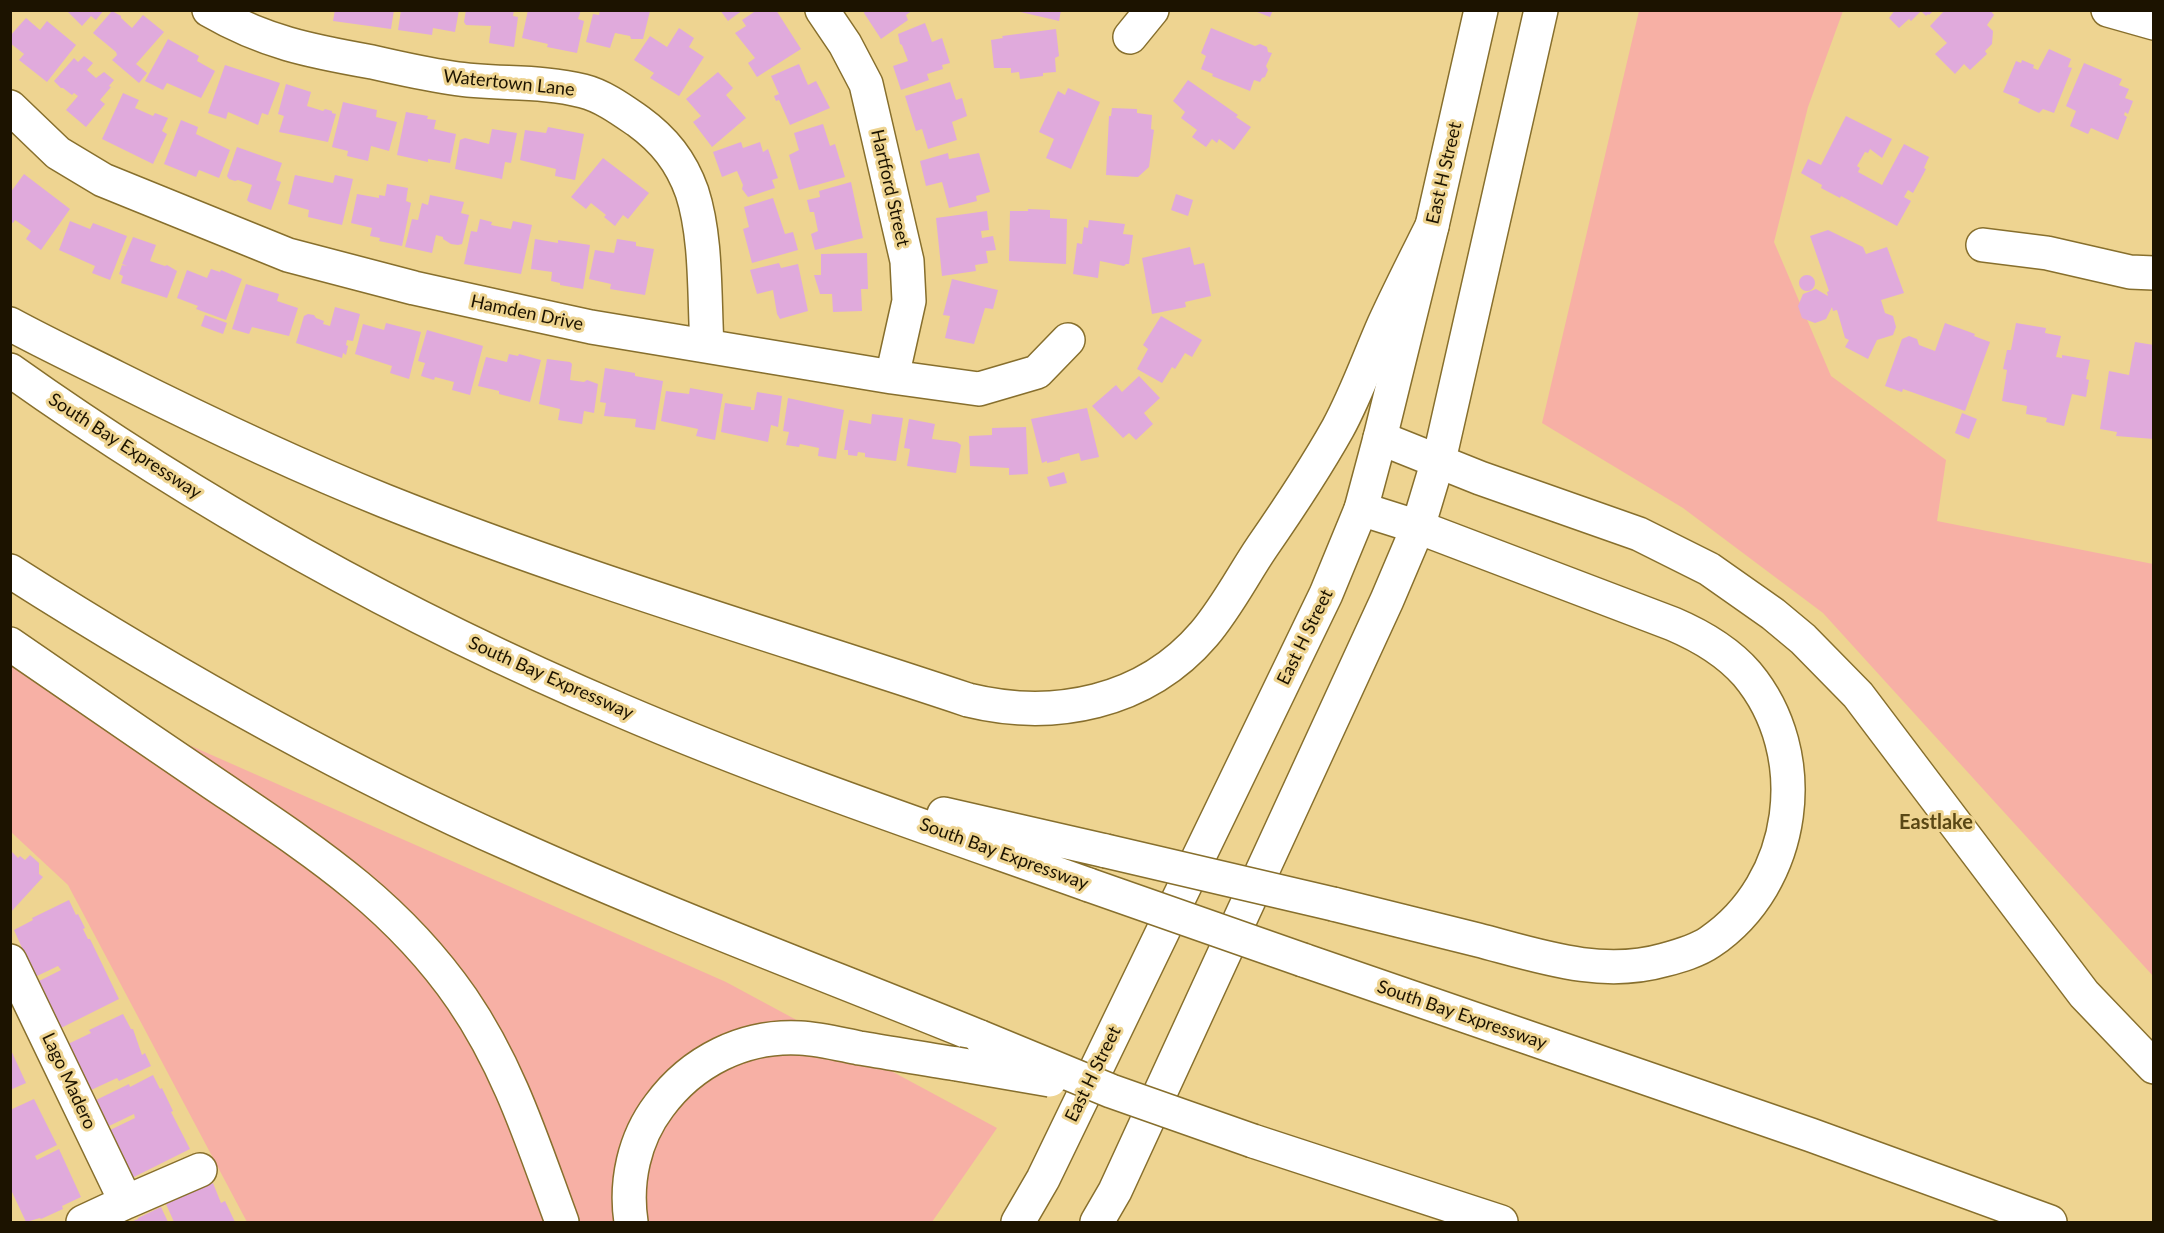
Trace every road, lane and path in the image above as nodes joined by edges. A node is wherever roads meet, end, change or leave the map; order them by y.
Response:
1 (209, 10) edge
2 (822, 10) edge
3 (1152, 10) edge
4 (1481, 10) edge
5 (1541, 10) edge
6 (2108, 10) edge
7 (2154, 23) edge
8 (1130, 37) dead end
9 (10, 107) edge
10 (1432, 226) junction
11 (1983, 245) dead end
12 (2154, 273) edge
13 (10, 324) edge
14 (1068, 340) dead end
15 (707, 345) junction
16 (10, 370) edge
17 (892, 377) junction
18 (1380, 438) junction
19 (1438, 461) junction
20 (1361, 509) junction
21 (1418, 527) junction
22 (10, 571) edge
23 (10, 645) edge
24 (798, 781) junction
25 (10, 961) edge
26 (2154, 1066) edge
27 (1111, 1091) junction
28 (200, 1170) dead end
29 (126, 1202) junction
30 (83, 1222) edge
31 (562, 1222) edge
32 (631, 1222) edge
33 (1018, 1222) edge
34 (1096, 1222) edge
35 (1501, 1222) edge
36 (2050, 1222) edge

1 - 15 main road, Watertown Lane
2 - 17 main road, Hartford Street
3 - 8 main road
4 - 10 main road, East H Street
5 - 19 main road
6 - 7 main road
9 - 15 main road, Hamden Drive
10 - 13 main road
10 - 18 main road, East H Street
11 - 12 main road
14 - 17 main road, Hamden Drive
15 - 17 main road, Hamden Drive
16 - 24 main road, South Bay Expressway
18 - 19 main road
18 - 20 main road, East H Street
19 - 21 main road
19 - 26 main road
20 - 21 main road
20 - 33 main road, East H Street
21 - 24 main road, bridge
21 - 34 main road
22 - 27 main road, bridge
23 - 31 main road
24 - 36 main road, South Bay Expressway, bridge
25 - 29 main road, Lago Madero
27 - 32 main road, bridge
27 - 35 main road, bridge
28 - 29 main road
29 - 30 main road

